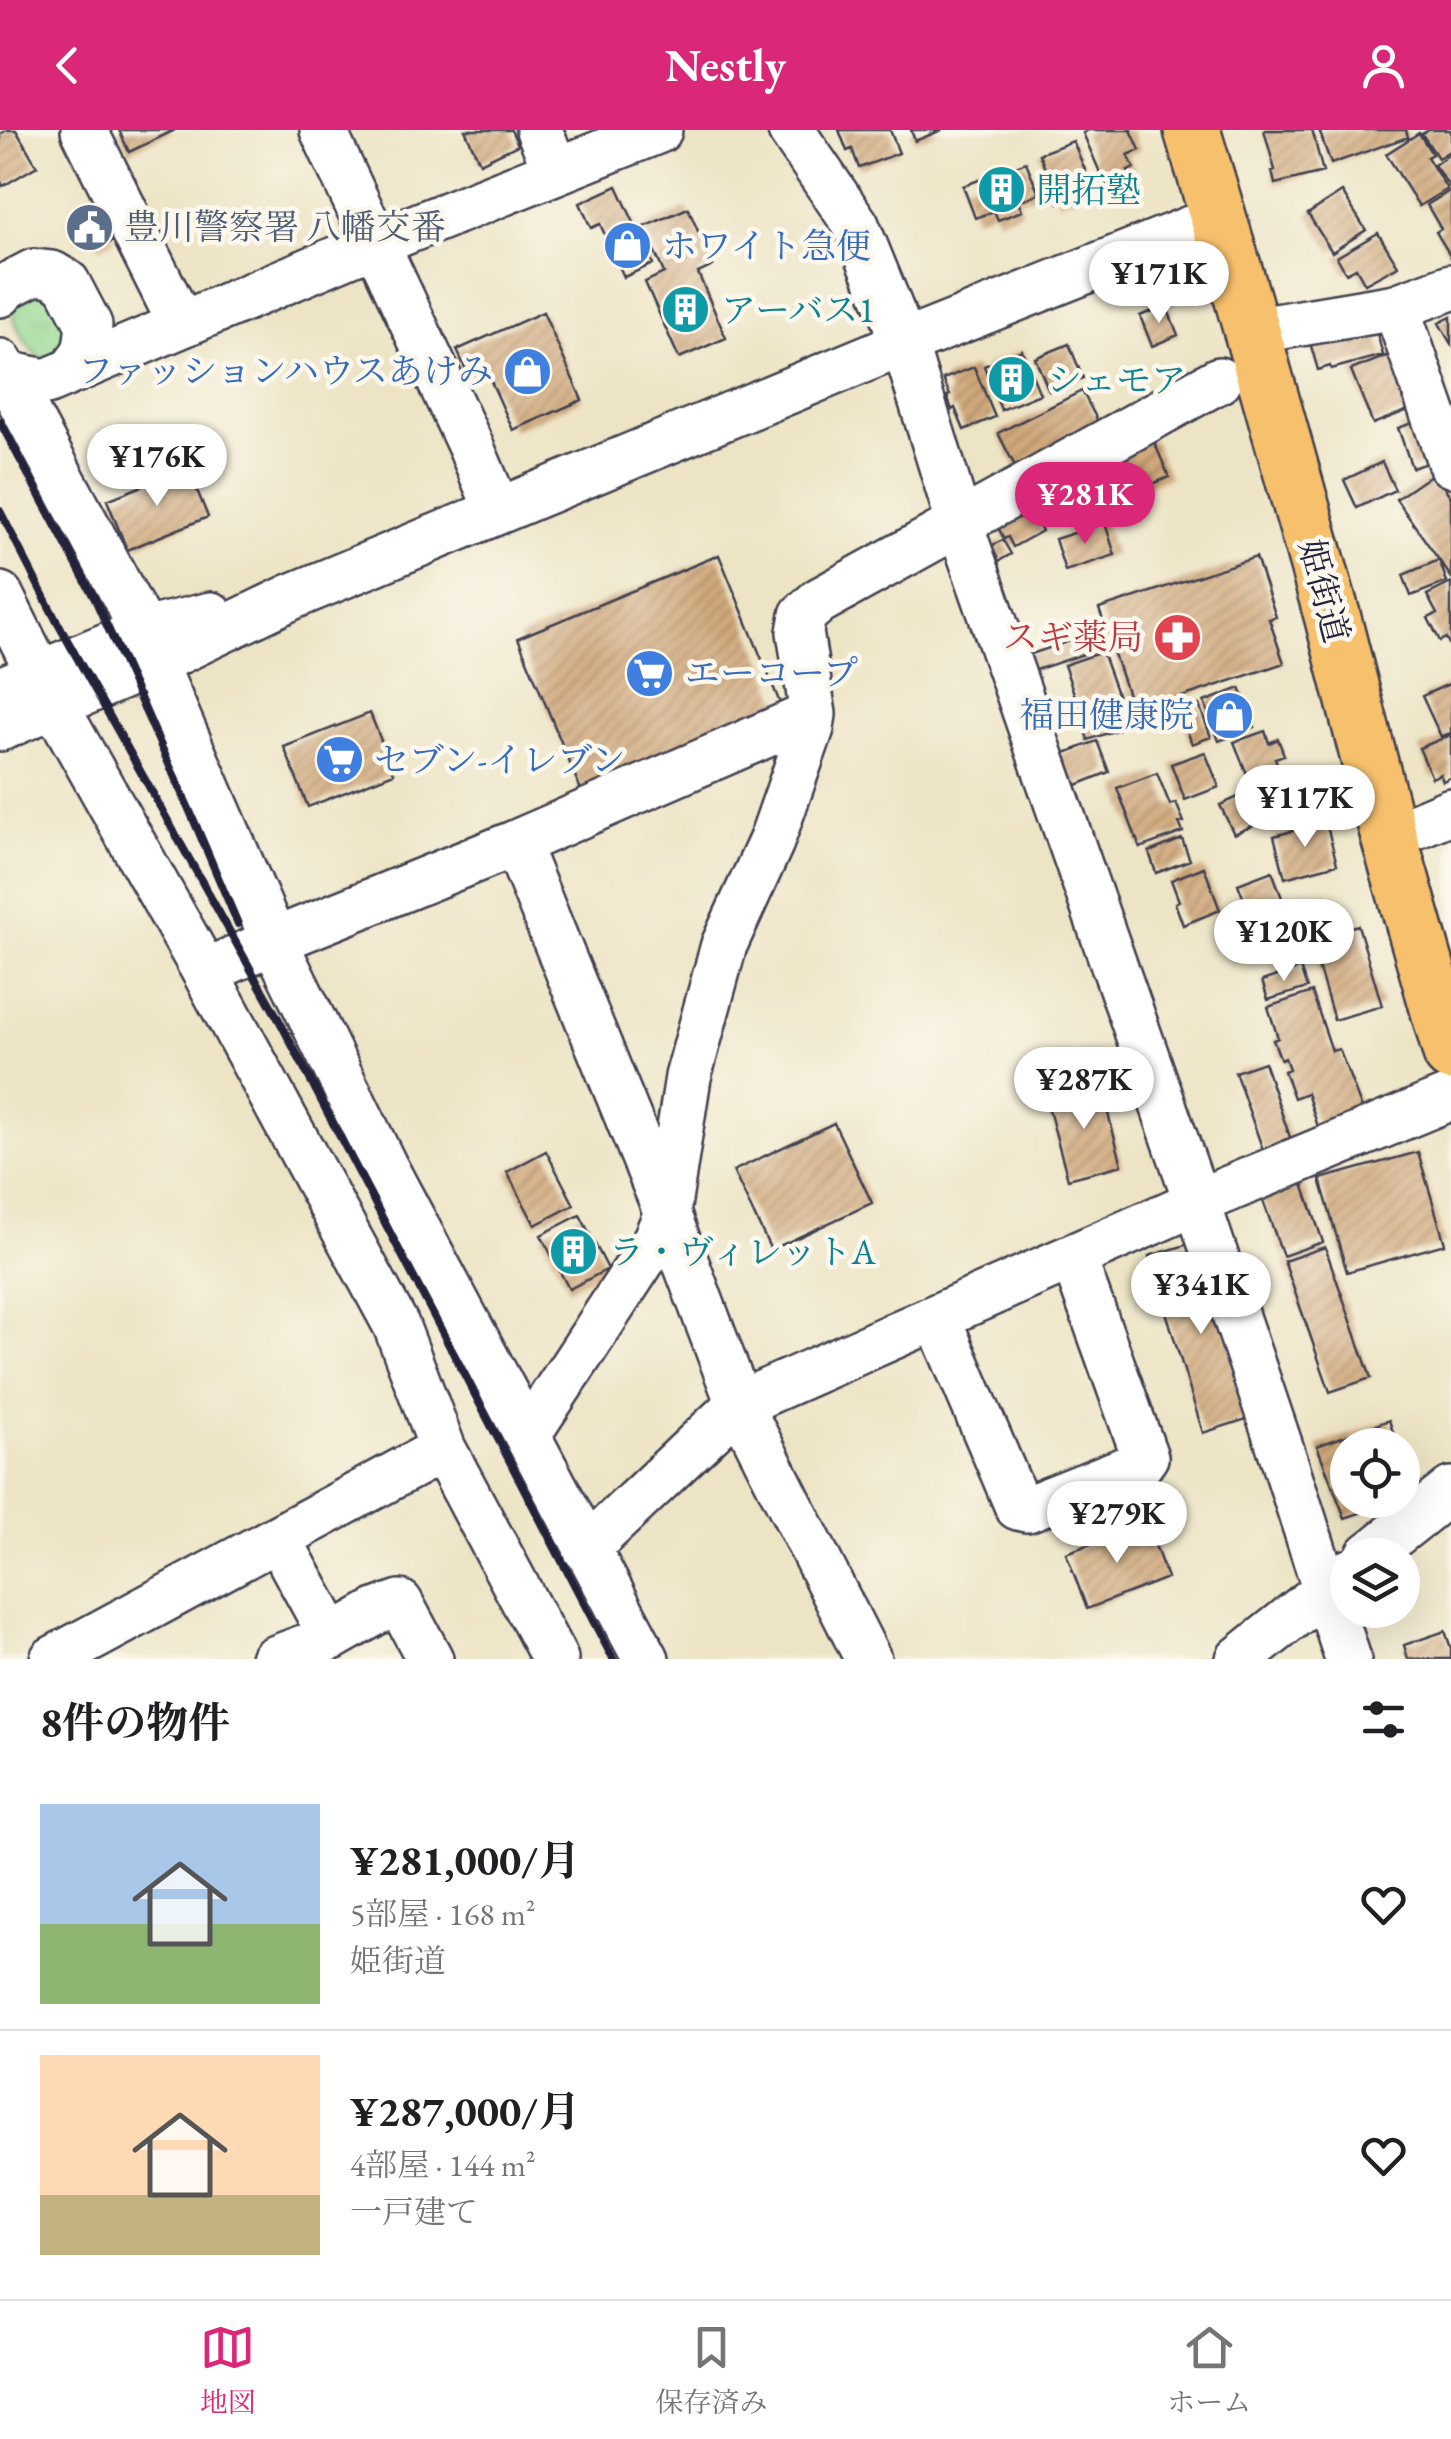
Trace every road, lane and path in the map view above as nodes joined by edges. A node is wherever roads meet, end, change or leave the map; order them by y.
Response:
1 (84, 130) edge
2 (323, 130) edge
3 (659, 130) edge
4 (792, 130) edge
5 (1192, 130) edge
6 (547, 150) edge
7 (1218, 218) junction
8 (376, 244) junction
9 (1451, 287) edge
10 (0, 294) edge
11 (1396, 307) junction
12 (89, 325) junction
13 (168, 329) junction
14 (1252, 330) junction
15 (904, 343) junction
16 (3, 368) edge
17 (74, 369) junction
18 (1219, 380) dead end
19 (1447, 441) edge
20 (498, 511) junction
21 (960, 525) junction
22 (0, 595) edge
23 (149, 647) junction
24 (32, 690) edge
25 (813, 714) junction
26 (0, 728) edge
27 (1451, 811) edge
28 (1388, 837) junction
29 (516, 843) junction
30 (274, 941) junction
31 (205, 972) junction
32 (1451, 1053) edge
33 (1451, 1097) edge
34 (1197, 1202) junction
35 (667, 1213) junction
36 (1073, 1257) junction
37 (937, 1317) junction
38 (739, 1404) junction
39 (528, 1434) junction
40 (443, 1449) junction
41 (1451, 1490) edge
42 (278, 1538) junction
43 (1390, 1538) edge
44 (586, 1548) junction
45 (1330, 1567) edge
46 (1330, 1586) edge
47 (1343, 1628) edge
48 (332, 1637) junction
49 (53, 1659) edge
50 (274, 1659) edge
51 (430, 1659) edge
52 (555, 1659) edge
53 (646, 1659) edge
54 (868, 1659) edge
55 (1239, 1659) edge
56 (1348, 1659) edge

1 - 13 street
2 - 8 street
3 - 6 street
4 - 15 street
5 - 7 main road, 姫街道
6 - 8 street
7 - 14 main road, 姫街道
7 - 15 street
8 - 13 street
8 - 20 street
9 - 11 street
10 - 12 street
11 - 14 street
11 - 19 street
12 - 13 street
12 - 17 street
13 - 17 street
14 - 28 main road, 姫街道
15 - 20 street
15 - 21 street
16 - 17 street
16 - 23 street
18 - 21 street
20 - 23 street
21 - 25 street
21 - 34 street
22 - 24 street
23 - 24 street
23 - 30 street
24 - 26 street
24 - 31 street
25 - 29 street
25 - 35 street
27 - 28 street
28 - 32 main road, 姫街道
29 - 30 street
29 - 35 street
30 - 31 street
30 - 39 street
31 - 40 street
33 - 34 street
34 - 36 street
34 - 45 street
35 - 38 street
35 - 39 street
36 - 37 street
36 - 37 street
37 - 38 street
38 - 44 street
38 - 54 street
39 - 44 street
40 - 42 street
40 - 52 street
41 - 43 street
42 - 48 street
42 - 49 street
44 - 53 street
46 - 55 street
47 - 56 street
48 - 50 street
48 - 51 street

